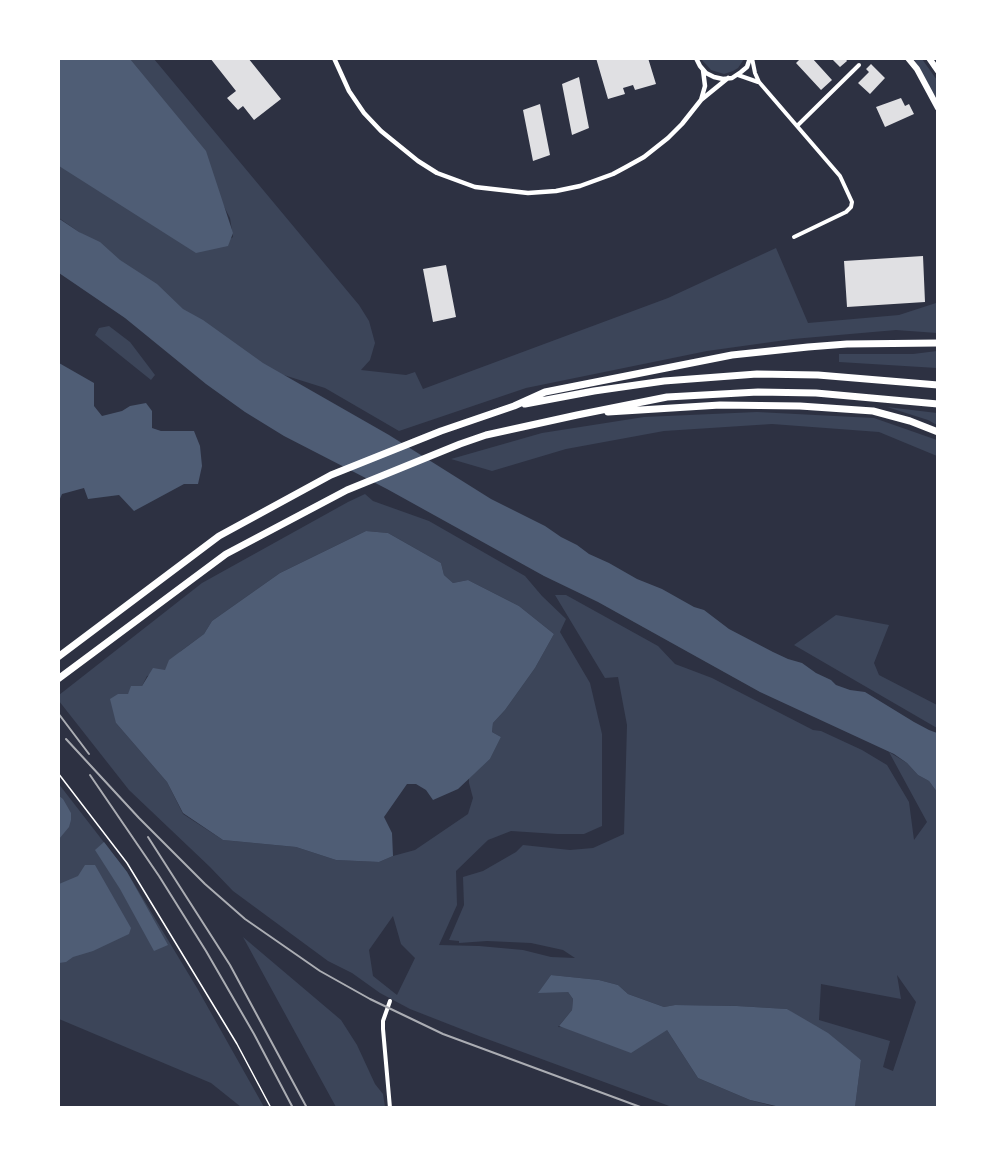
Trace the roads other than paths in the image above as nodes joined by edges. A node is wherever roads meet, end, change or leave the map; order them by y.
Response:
1 (334, 58) edge
2 (696, 58) edge
3 (751, 58) edge
4 (908, 58) edge
5 (929, 58) edge
6 (859, 65) dead end
7 (703, 70) junction
8 (938, 71) edge
9 (738, 75) junction
10 (728, 78) junction
11 (759, 82) junction
12 (701, 100) junction
13 (938, 108) edge
14 (797, 126) junction
15 (794, 237) dead end
16 (938, 343) edge
17 (938, 385) edge
18 (938, 404) edge
19 (514, 406) junction
20 (577, 415) junction
21 (938, 432) edge
22 (58, 657) edge
23 (61, 677) edge
24 (58, 773) edge
25 (390, 1001) dead end
26 (271, 1107) edge
27 (390, 1107) edge

1 - 12 street
2 - 7 street
3 - 9 street
3 - 11 street
4 - 13 main road
5 - 8 main road
6 - 14 street
7 - 10 street
7 - 12 street
9 - 10 street
9 - 11 street
10 - 12 street
11 - 14 street
14 - 15 street
16 - 19 highway
17 - 19 highway
18 - 20 highway
19 - 22 highway
20 - 21 highway
20 - 23 highway
24 - 26 lane
25 - 27 street

